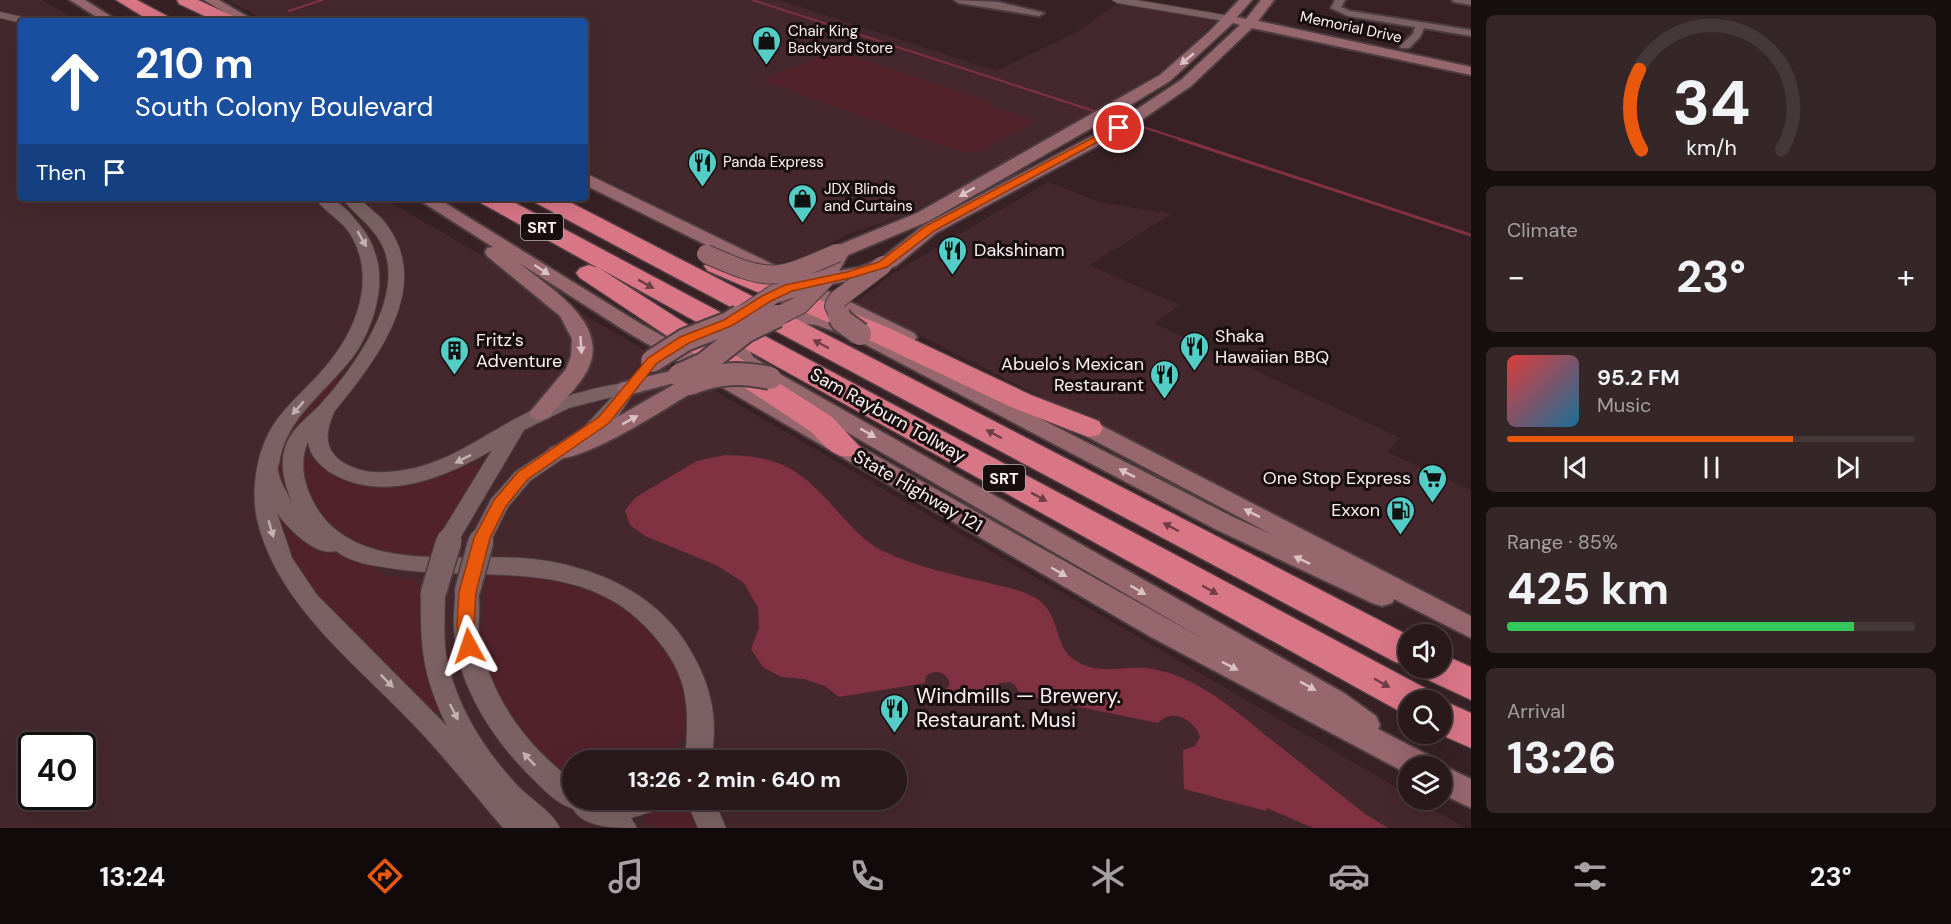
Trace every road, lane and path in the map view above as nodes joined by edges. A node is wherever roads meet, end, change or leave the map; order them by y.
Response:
1 (76, 0) edge
2 (100, 0) edge
3 (124, 0) edge
4 (164, 0) edge
5 (185, 0) edge
6 (210, 0) edge
7 (959, 0) edge
8 (1116, 0) edge
9 (1161, 0) edge
10 (1246, 0) edge
11 (1268, 0) edge
12 (1457, 0) edge
13 (1471, 2) edge
14 (1339, 5) edge
15 (1039, 13) dead end
16 (0, 15) edge
17 (1233, 16) junction
18 (107, 18) edge
19 (132, 18) edge
20 (157, 18) edge
21 (198, 18) edge
22 (223, 18) edge
23 (243, 18) edge
24 (18, 19) edge
25 (1253, 20) junction
26 (0, 22) edge
27 (1421, 25) junction
28 (18, 27) edge
29 (1469, 33) edge
30 (1405, 46) junction
31 (1468, 65) edge
32 (1165, 78) junction
33 (1186, 83) junction
34 (1000, 173) junction
35 (588, 179) edge
36 (1021, 182) junction
37 (327, 201) edge
38 (354, 201) edge
39 (430, 201) edge
40 (484, 201) edge
41 (495, 201) edge
42 (577, 203) edge
43 (475, 227) junction
44 (844, 250) junction
45 (706, 254) junction
46 (888, 262) junction
47 (825, 279) junction
48 (756, 305) junction
49 (777, 316) junction
50 (860, 334) junction
51 (735, 340) junction
52 (770, 378) junction
53 (684, 380) junction
54 (628, 388) junction
55 (325, 410) junction
56 (540, 413) junction
57 (1088, 428) junction
58 (514, 430) junction
59 (845, 448) junction
60 (558, 453) junction
61 (269, 471) junction
62 (348, 549) junction
63 (1471, 628) edge
64 (1471, 634) edge
65 (1398, 647) edge
66 (1452, 675) edge
67 (1471, 685) edge
68 (1398, 692) edge
69 (1452, 722) edge
70 (1471, 732) edge
71 (700, 750) edge
72 (1401, 756) edge
73 (1405, 756) edge
74 (1452, 784) edge
75 (562, 789) edge
76 (1471, 795) edge
77 (593, 810) edge
78 (704, 810) edge
79 (520, 828) edge
80 (546, 828) edge
81 (623, 828) edge
82 (712, 828) edge

1 - 18 main road
2 - 19 highway
3 - 20 highway
4 - 21 highway
5 - 22 highway
6 - 23 main road
7 - 15 street
8 - 17 street, Memorial Drive
9 - 17 street, Memorial Drive
10 - 17 main road
11 - 25 main road
12 - 13 street
14 - 27 street
16 - 24 street
17 - 25 main road, Memorial Drive
17 -> 32 main road
25 - 30 main road, Memorial Drive
25 - 31 main road, Memorial Drive
25 - 33 main road
26 - 28 street
27 - 29 street
27 - 30 street
30 - 31 main road, Memorial Drive
32 - 33 main road
32 - 34 main road
33 - 36 main road
34 - 36 main road
34 -> 44 main road
35 - 57 main road
36 - 46 main road
37 -> 61 street
38 - 55 street
39 - 43 main road, State Highway 121
40 - 59 highway
41 -> 68 highway, Sam Rayburn Tollway / SRT
42 - 45 main road
42 - 57 highway
65 -> 42 highway, Sam Rayburn Tollway / SRT
43 -> 56 main road
43 -> 59 main road, State Highway 121
44 - 45 main road, bridge
44 - 47 main road
45 - 48 main road, bridge
46 - 47 main road, bridge
46 - 50 main road, bridge
47 - 48 main road, bridge
47 - 49 main road, bridge
48 - 54 main road, bridge
49 - 50 main road, bridge
49 - 51 main road, bridge
64 -> 50 main road
51 - 52 main road
51 - 53 main road, bridge
52 - 53 main road, bridge
52 -> 73 main road
53 - 54 main road
60 -> 53 main road
54 - 56 street
54 - 60 street
58 -> 55 street
55 - 62 street
56 - 58 street
63 -> 57 main road
58 -> 80 street, bridge
59 -> 72 main road, State Highway 121
75 -> 60 street, bridge
61 - 62 street
61 -> 79 street
62 - 71 street
66 - 67 highway
69 - 70 highway
74 - 76 main road
77 - 81 street
78 - 82 street

